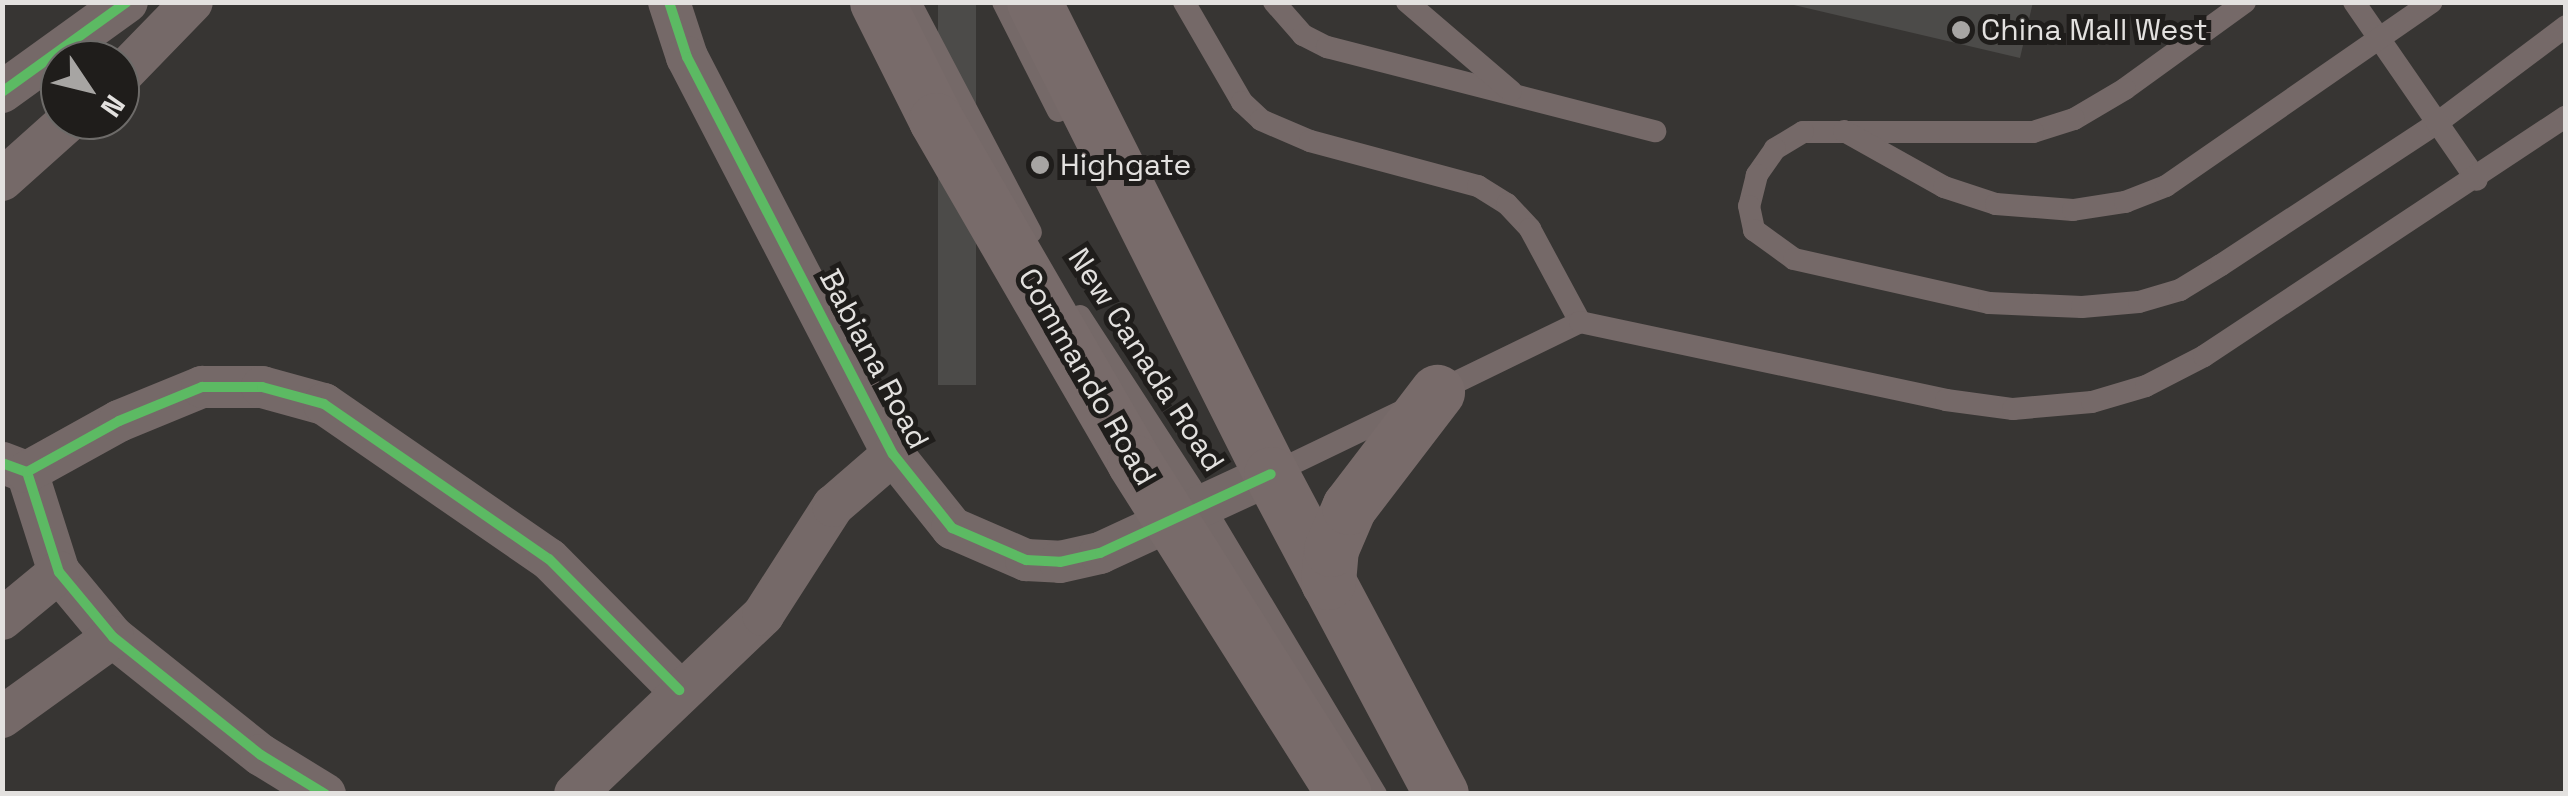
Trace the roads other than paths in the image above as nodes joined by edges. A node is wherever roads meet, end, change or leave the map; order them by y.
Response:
1 (192, 2) edge
2 (669, 2) edge
3 (877, 2) edge
4 (910, 2) edge
5 (1002, 2) edge
6 (1034, 2) edge
7 (1184, 2) edge
8 (1274, 2) edge
9 (1407, 2) edge
10 (2245, 2) edge
11 (2354, 2) edge
12 (2432, 2) edge
13 (111, 7) edge
14 (2566, 26) edge
15 (2380, 40) junction
16 (140, 55) edge
17 (2, 92) edge
18 (1518, 96) junction
19 (2566, 116) edge
20 (2437, 123) junction
21 (1836, 128) junction
22 (1656, 131) dead end
23 (47, 140) edge
24 (1073, 140) dead end
25 (2, 180) edge
26 (2477, 180) junction
27 (1135, 260) dead end
28 (1580, 322) junction
29 (1437, 392) junction
30 (893, 454) junction
31 (15, 467) edge
32 (1261, 479) junction
33 (1189, 514) junction
34 (59, 572) junction
35 (1328, 582) junction
36 (2, 619) edge
37 (114, 638) junction
38 (679, 690) junction
39 (2, 717) edge
40 (325, 794) edge
41 (575, 794) edge
42 (1344, 794) edge
43 (1376, 794) edge
44 (1418, 794) edge
45 (1441, 794) edge

1 - 16 street
2 - 30 street, Babiana Road
3 - 33 main road, Commando Road
4 - 33 lane, New Canada Road
5 - 24 lane
6 - 32 main road
7 - 28 lane
8 - 18 lane
9 - 18 lane
10 - 21 lane
11 - 15 lane
12 - 15 lane
13 - 17 street
14 - 20 lane
15 - 20 lane
15 - 21 lane
18 - 22 lane
19 - 26 lane
20 - 21 lane
20 - 26 lane
23 - 25 street
26 - 28 lane
27 - 32 lane, New Canada Road
28 - 29 lane
29 - 32 lane
29 - 35 main road
30 - 33 street, Babiana Road
30 - 38 street
31 - 34 street
31 - 38 street
32 - 33 street, Babiana Road
32 - 35 main road
32 - 44 lane, New Canada Road
33 - 42 main road, Commando Road
33 - 43 lane, New Canada Road
34 - 36 street
34 - 37 street
35 - 45 main road
37 - 39 street
37 - 40 street
38 - 41 street

